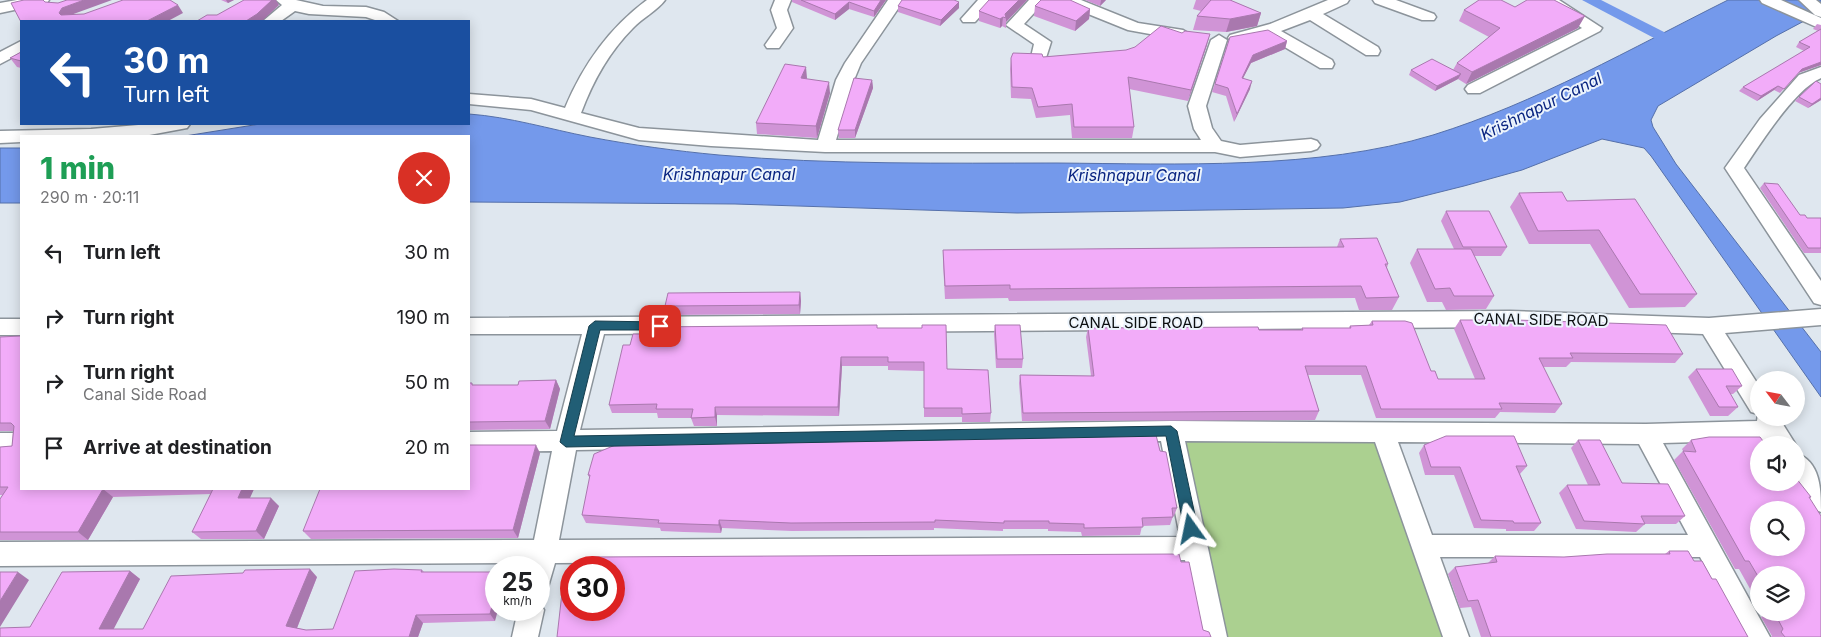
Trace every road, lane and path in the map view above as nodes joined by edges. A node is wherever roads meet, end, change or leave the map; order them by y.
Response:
1 (41, 0) edge
2 (657, 0) edge
3 (783, 0) edge
4 (896, 0) edge
5 (986, 0) edge
6 (1038, 0) edge
7 (1067, 0) edge
8 (1381, 0) edge
9 (1548, 0) edge
10 (1768, 0) edge
11 (1807, 0) edge
12 (289, 2) edge
13 (1324, 5) edge
14 (0, 8) edge
15 (1821, 12) edge
16 (1428, 17) dead end
17 (969, 19) dead end
18 (272, 20) edge
19 (388, 20) edge
20 (1821, 24) edge
21 (1267, 30) junction
22 (1219, 40) junction
23 (773, 46) dead end
24 (20, 47) edge
25 (1372, 51) dead end
26 (1038, 57) edge
27 (0, 59) edge
28 (1326, 64) dead end
29 (1821, 72) edge
30 (1474, 89) dead end
31 (470, 99) edge
32 (571, 114) junction
33 (51, 125) edge
34 (177, 125) edge
35 (39, 135) edge
36 (120, 135) edge
37 (0, 136) edge
38 (20, 136) edge
39 (1311, 145) dead end
40 (825, 146) junction
41 (1215, 146) junction
42 (1821, 298) edge
43 (1821, 317) edge
44 (20, 326) edge
45 (470, 326) edge
46 (595, 326) junction
47 (1709, 326) junction
48 (0, 327) edge
49 (1750, 391) edge
50 (1171, 431) junction
51 (1775, 431) edge
52 (1383, 432) junction
53 (1646, 434) junction
54 (470, 442) edge
55 (566, 442) junction
56 (0, 443) edge
57 (20, 443) edge
58 (1805, 477) edge
59 (1821, 501) edge
60 (1423, 546) junction
61 (1706, 546) junction
62 (1195, 548) junction
63 (545, 552) junction
64 (0, 554) edge
65 (544, 556) edge
66 (529, 621) edge
67 (525, 637) edge
68 (1214, 637) edge
69 (1456, 637) edge
70 (1757, 637) edge

1 - 14 street
2 - 32 street
3 - 23 street
4 - 40 street
5 - 17 street
6 - 26 street
7 - 22 street
8 - 16 street
9 - 30 street
10 - 20 street
11 - 15 street
12 - 18 street
12 - 19 street
13 - 21 street
13 - 25 street
21 - 22 street
21 - 28 street
22 - 41 street
24 - 27 street
29 - 42 street
31 - 32 street
32 - 40 street
33 - 35 street
34 - 36 street
37 - 38 street
39 - 41 street
40 - 41 street
43 - 47 street, CANAL SIDE ROAD
44 - 48 street
45 - 46 street, CANAL SIDE ROAD
46 - 47 street, CANAL SIDE ROAD
46 - 55 street
47 - 49 street
50 - 52 street
50 - 55 street
50 - 62 street
51 - 53 street
52 - 53 street
52 - 60 street
53 - 61 street
54 - 55 street
55 - 63 street
56 - 57 street
58 - 59 street
60 - 61 street
60 - 69 street
61 - 70 street
62 - 63 street
62 - 68 street
63 - 64 street
63 - 65 street
66 - 67 street

